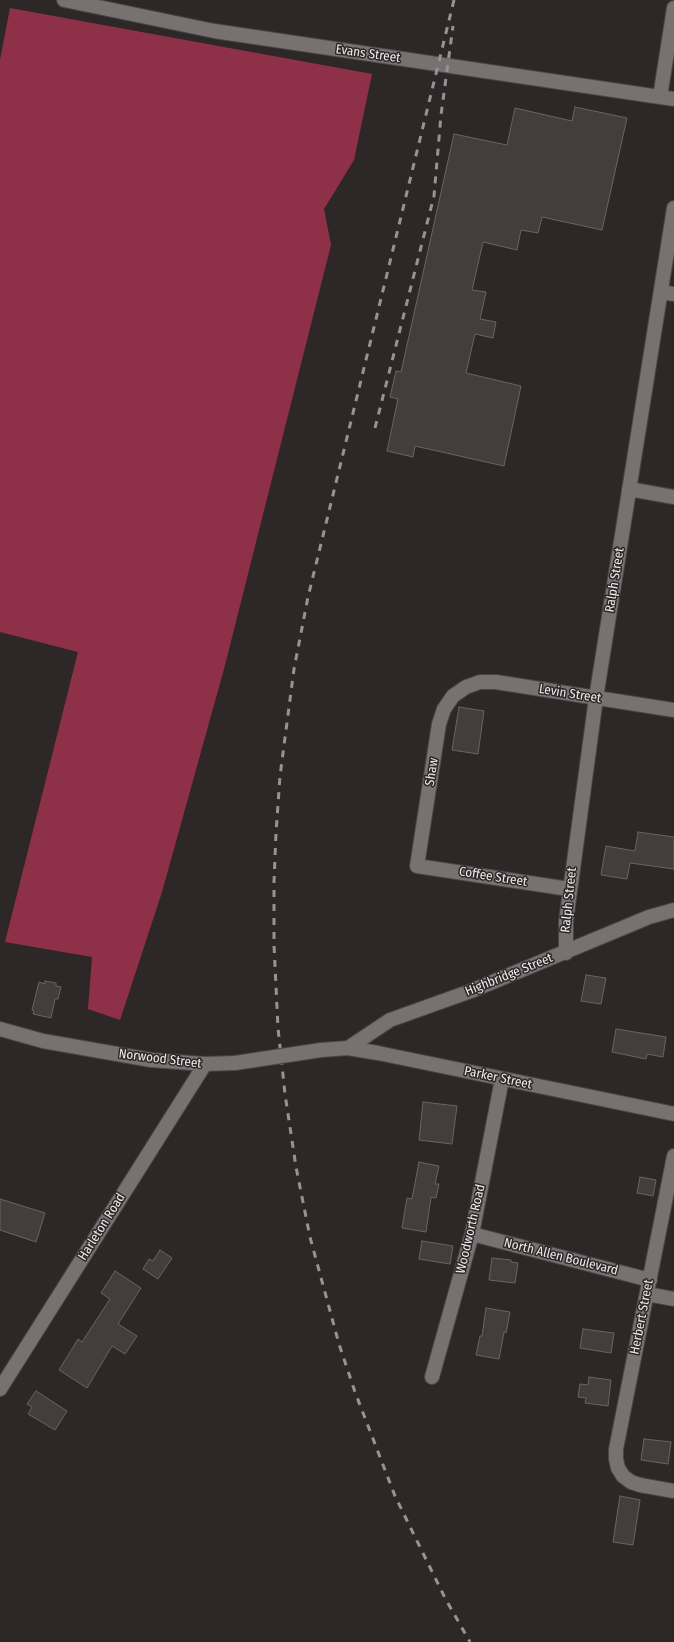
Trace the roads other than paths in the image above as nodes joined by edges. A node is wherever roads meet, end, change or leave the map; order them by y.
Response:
1 (64, 0) edge
2 (674, 8) edge
3 (660, 97) junction
4 (674, 99) edge
5 (674, 208) edge
6 (667, 293) edge
7 (630, 489) junction
8 (674, 497) edge
9 (466, 687) joint
10 (596, 698) junction
11 (674, 710) edge
12 (417, 866) joint
13 (569, 889) junction
14 (674, 910) edge
15 (566, 952) junction
16 (0, 1029) edge
17 (348, 1048) junction
18 (321, 1050) joint
19 (205, 1064) junction
20 (502, 1079) junction
21 (674, 1114) edge
22 (674, 1156) edge
23 (472, 1234) junction
24 (650, 1280) junction
25 (647, 1294) junction
26 (674, 1299) edge
27 (432, 1377) dead end
28 (0, 1389) edge
29 (674, 1491) edge

1 - 3 street, Evans Street
2 - 3 street
3 - 4 street, Evans Street
5 - 6 street, Ralph Street
6 - 7 street, Ralph Street
7 - 8 street
7 - 10 street, Ralph Street
9 - 10 street, Levin Street
9 - 12 street, Shaw
10 - 11 street, Levin Street
10 - 13 street, Ralph Street
12 - 13 street, Coffee Street
13 - 15 street, Ralph Street
14 - 15 street, Highbridge Street
15 - 17 street, Highbridge Street
16 - 19 street, Norwood Street
17 - 18 street, Parker Street
17 - 20 street, Parker Street
18 - 19 street, Norwood Street, bridge
19 - 28 street, Harleton Road
20 - 21 street, Parker Street
20 - 23 street, Woodworth Road
22 - 24 street, Herbert Street
23 - 24 street, North Allen Boulevard
23 - 27 street, Woodworth Road
24 - 25 street, Herbert Street
25 - 26 street
25 - 29 street, Herbert Street

